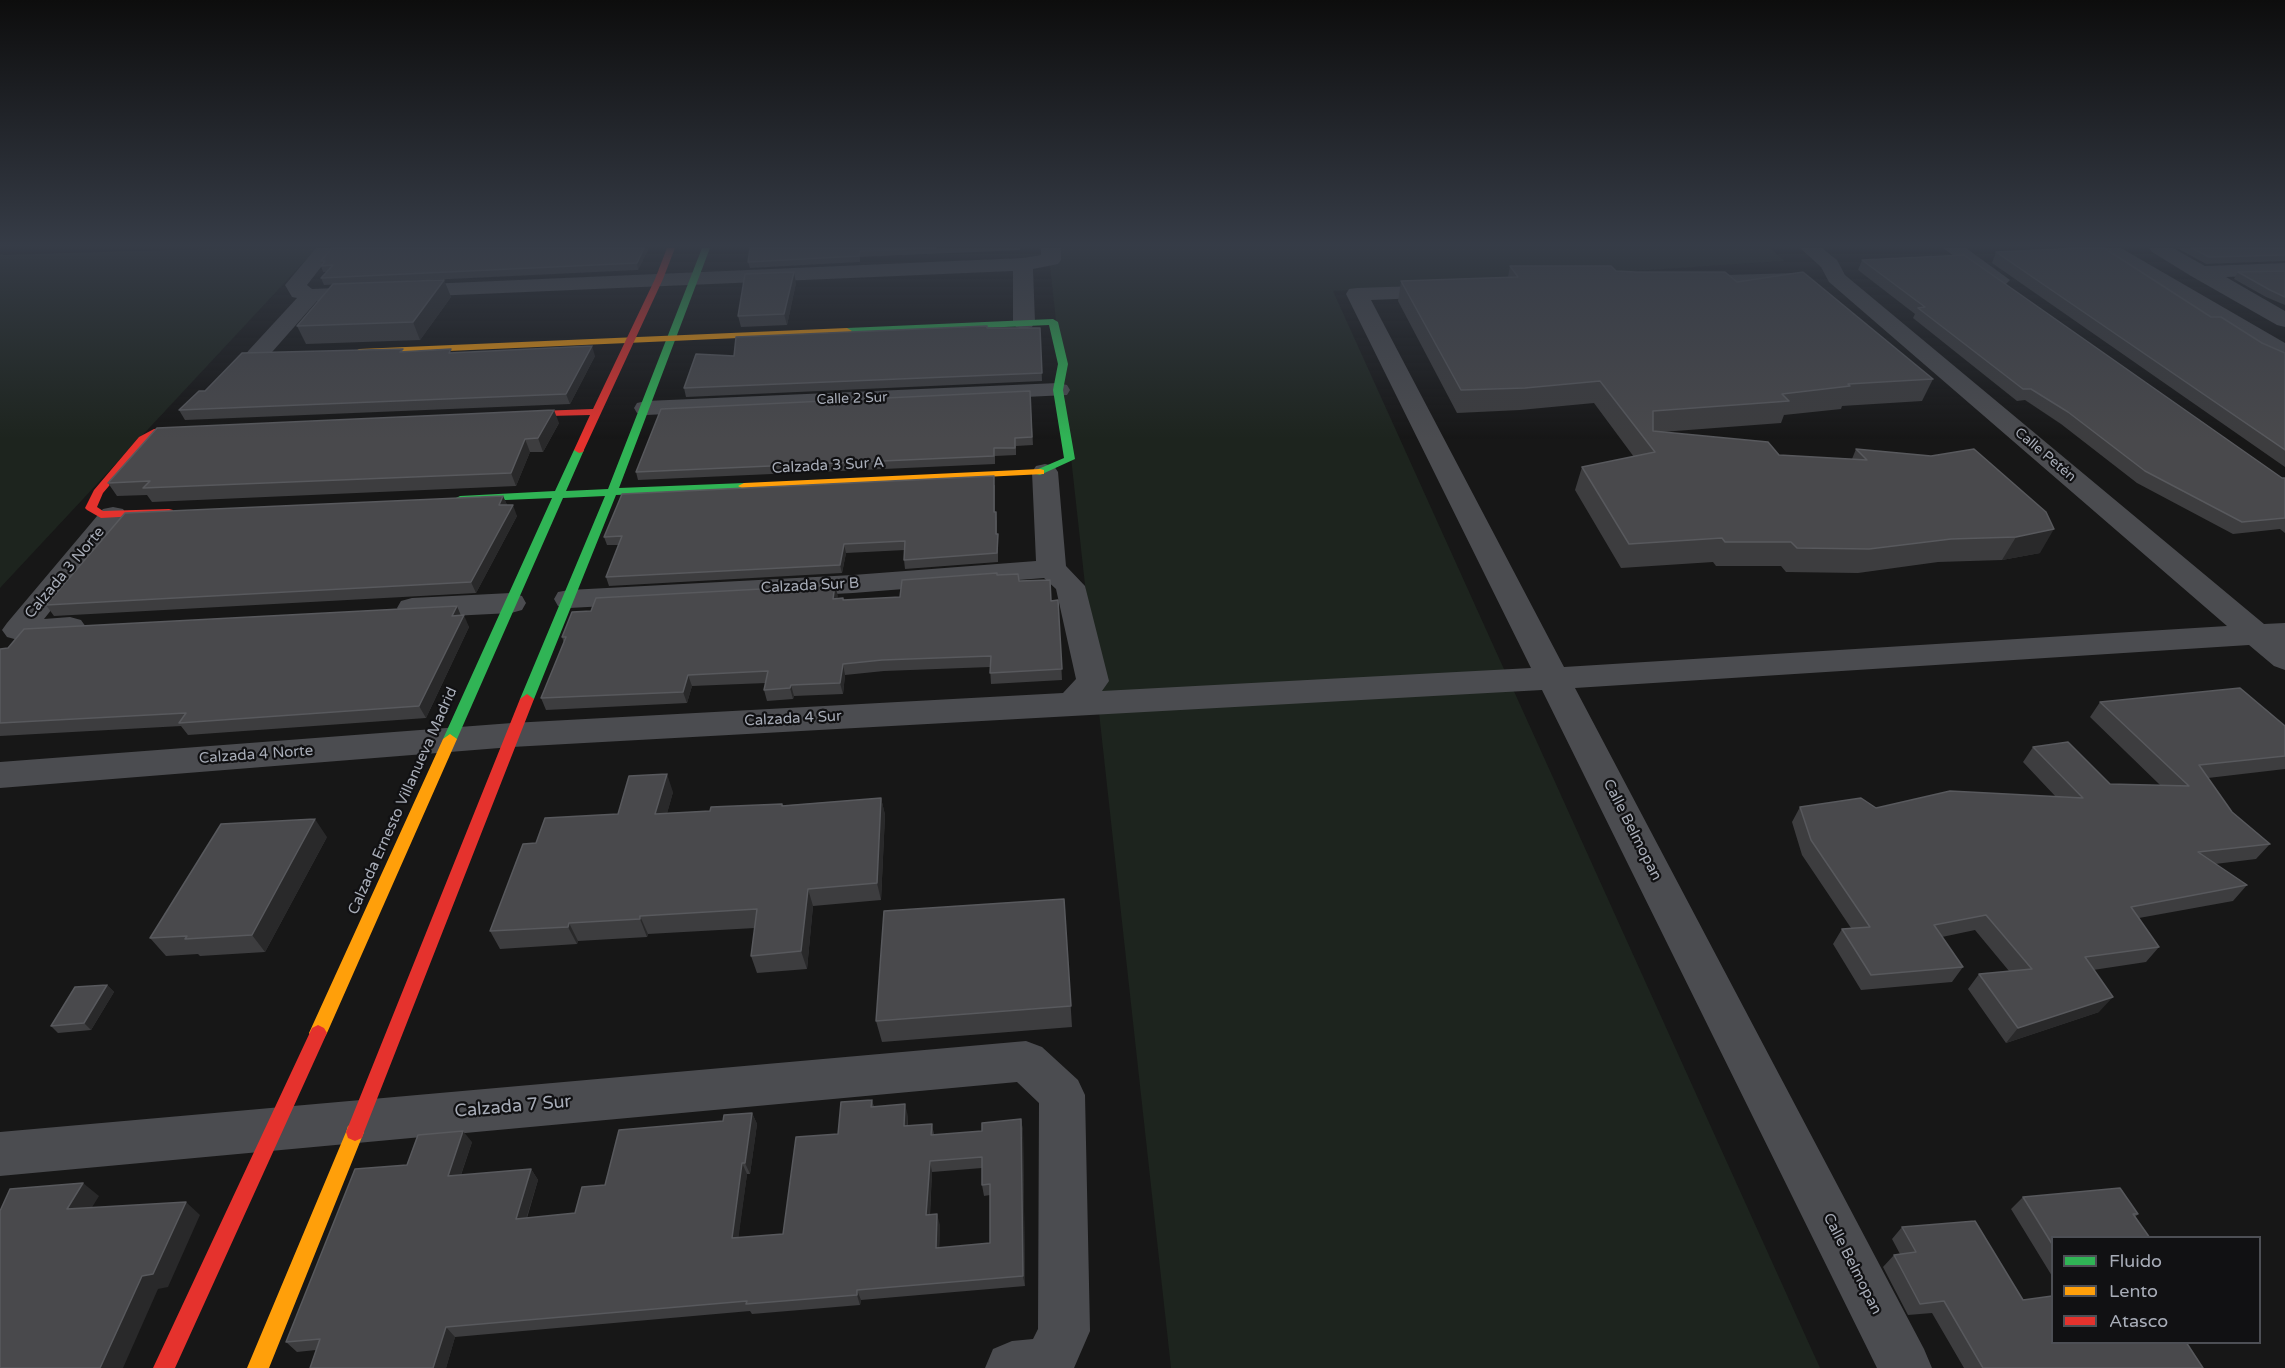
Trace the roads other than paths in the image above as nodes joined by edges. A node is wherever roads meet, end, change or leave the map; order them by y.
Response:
1 (296, 312) edge
2 (643, 312) edge
3 (681, 312) edge
4 (1024, 312) edge
5 (1366, 312) edge
6 (1892, 312) edge
7 (2215, 312) edge
8 (2271, 312) edge
9 (2285, 320) edge
10 (1024, 322) junction
11 (671, 340) junction
12 (629, 342) junction
13 (341, 352) edge
14 (2285, 353) edge
15 (281, 354) edge
16 (257, 355) joint
17 (1058, 390) junction
18 (645, 408) junction
19 (596, 411) junction
20 (500, 416) edge
21 (214, 429) edge
22 (1045, 472) junction
23 (612, 492) junction
24 (559, 494) junction
25 (442, 500) edge
26 (184, 512) edge
27 (113, 515) junction
28 (1051, 569) junction
29 (569, 599) junction
30 (512, 603) junction
31 (382, 610) edge
32 (100, 626) edge
33 (2271, 634) edge
34 (2285, 659) edge
35 (1555, 678) junction
36 (1073, 703) junction
37 (512, 735) junction
38 (449, 740) junction
39 (0, 775) edge
40 (360, 1121) junction
41 (275, 1129) junction
42 (0, 1154) edge
43 (1030, 1366) edge
44 (164, 1368) edge
45 (258, 1368) edge
46 (1905, 1368) edge

1 - 16 street
2 - 12 street, Calzada Ernesto Villanueva Madrid
3 - 11 street
4 - 10 street
5 - 35 street, Calle Belmopan
6 - 33 street, Calle Petén
7 - 14 street
8 - 9 street
10 - 11 street
10 - 17 street
11 - 12 street
11 - 18 street
12 - 13 street
12 - 19 street, Calzada Ernesto Villanueva Madrid
15 - 16 street
17 - 18 street, Calle 2 Sur
17 - 22 street
18 - 23 street
19 - 20 street
19 - 24 street, Calzada Ernesto Villanueva Madrid
21 - 27 street
22 - 23 street, Calzada 3 Sur A
22 - 28 street
23 - 24 street, Calzada 3 Sur A
23 - 29 street
24 - 25 street, Calzada 3 Sur A
24 - 30 street, Calzada Ernesto Villanueva Madrid
26 - 27 street
27 - 32 street, Calzada 3 Norte
28 - 29 street, Calzada Sur B
28 - 36 street
29 - 37 street
30 - 31 street
30 - 38 street, Calzada Ernesto Villanueva Madrid
33 - 34 street, Calle Petén
33 - 35 street, Calzada 4 Sur
35 - 36 street, Calzada 4 Sur
35 - 46 street, Calle Belmopan
36 - 37 street, Calzada 4 Sur
37 - 38 street, Calzada 4 Norte
37 - 40 street
38 - 39 street, Calzada 4 Norte
38 - 41 street, Calzada Ernesto Villanueva Madrid
40 - 41 street, Calzada 7 Sur
40 - 43 street, Calzada 7 Sur
40 - 45 street
41 - 42 street, Calzada 7 Sur
41 - 44 street, Calzada Ernesto Villanueva Madrid

